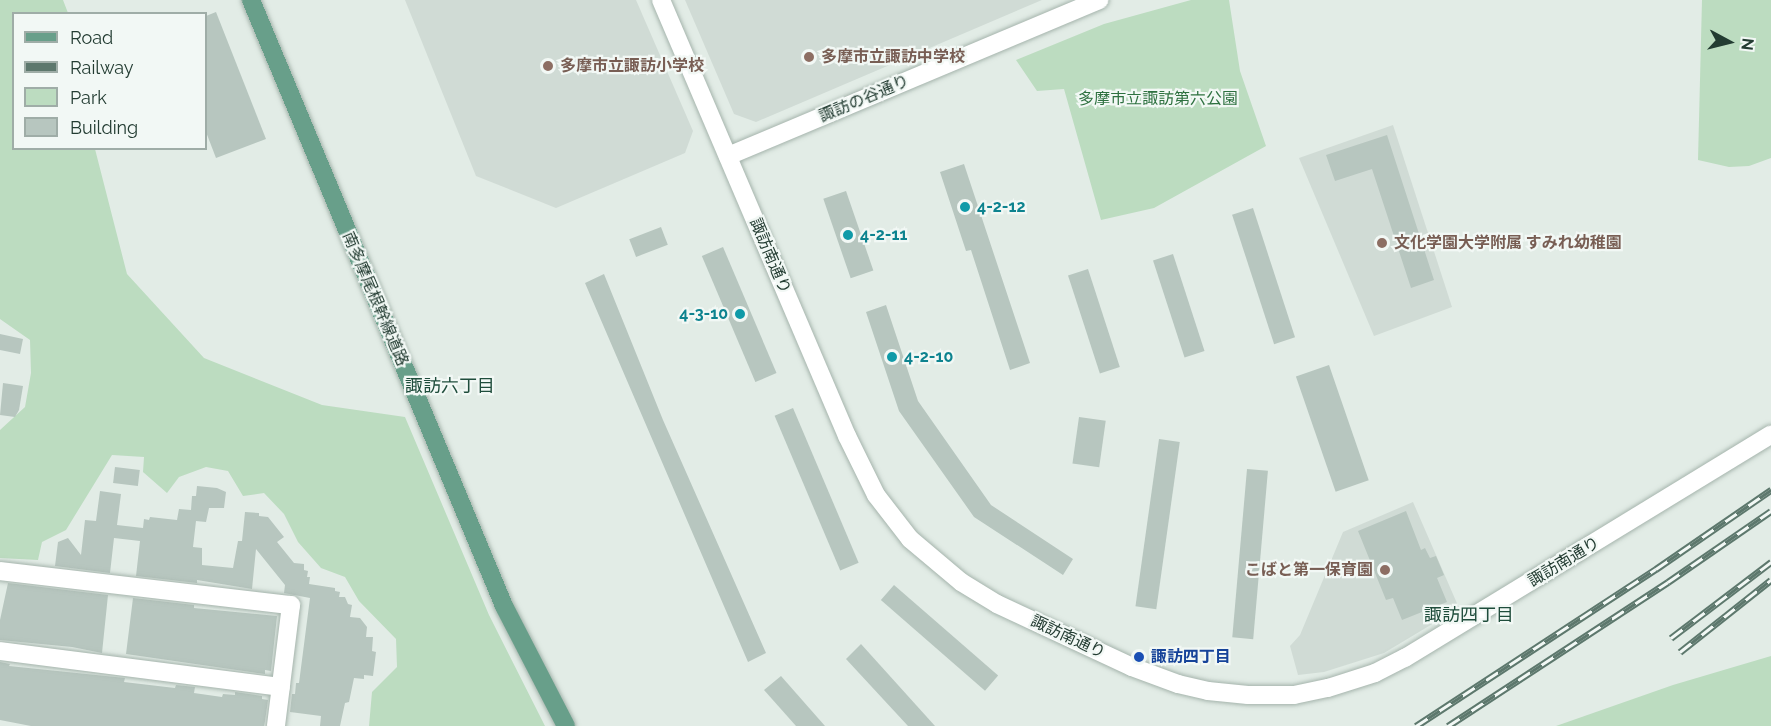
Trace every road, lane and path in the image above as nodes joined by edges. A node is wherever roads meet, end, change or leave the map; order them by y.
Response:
1 (251, 0) edge
2 (661, 0) edge
3 (1100, 0) edge
4 (728, 156) junction
5 (1771, 435) edge
6 (0, 571) edge
7 (0, 651) edge
8 (280, 687) junction
9 (276, 726) edge
10 (566, 726) edge

1 - 10 main road, 南多摩尾根幹線道路
2 - 4 street, 諏訪南通り
3 - 4 street, 諏訪の谷通り
4 - 5 street, 諏訪南通り
6 - 8 street
7 - 8 street
8 - 9 street

